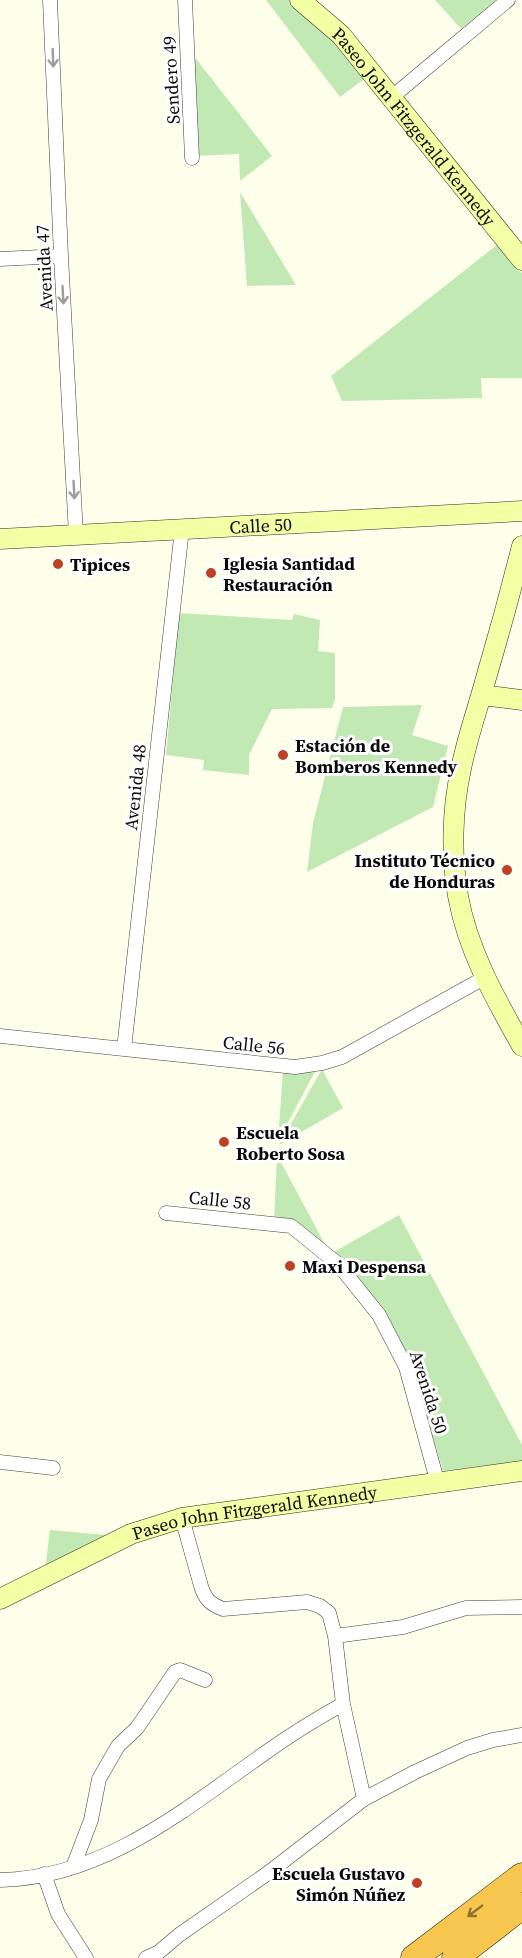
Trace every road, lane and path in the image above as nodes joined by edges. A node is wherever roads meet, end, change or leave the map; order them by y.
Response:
1 (50, 0) edge
2 (185, 0) edge
3 (300, 0) edge
4 (508, 0) edge
5 (392, 97) junction
6 (192, 158) dead end
7 (61, 256) junction
8 (0, 259) edge
9 (522, 260) edge
10 (522, 511) edge
11 (182, 529) junction
12 (76, 535) junction
13 (0, 539) edge
14 (522, 546) edge
15 (482, 694) junction
16 (522, 700) edge
17 (484, 978) junction
18 (0, 1036) edge
19 (522, 1046) edge
20 (124, 1049) junction
21 (166, 1213) dead end
22 (271, 1224) joint
23 (0, 1462) edge
24 (53, 1468) dead end
25 (522, 1471) edge
26 (438, 1484) junction
27 (182, 1518) junction
28 (0, 1599) edge
29 (522, 1607) edge
30 (335, 1636) junction
31 (205, 1680) dead end
32 (343, 1704) junction
33 (522, 1735) edge
34 (364, 1799) junction
35 (73, 1867) junction
36 (44, 1874) junction
37 (522, 1876) edge
38 (0, 1880) edge
39 (522, 1906) edge
40 (86, 1958) edge
41 (146, 1958) edge
42 (414, 1958) edge
43 (455, 1958) edge

1 -> 7 street, Avenida 47
2 - 6 street, Sendero 49
3 - 5 street, Paseo John Fitzgerald Kennedy
4 - 5 street
5 - 9 street, Paseo John Fitzgerald Kennedy
7 - 8 street
7 -> 12 street, Avenida 47
10 - 11 street, Calle 50
11 - 12 street, Calle 50
11 - 20 street, Avenida 48
12 - 13 street, Calle 50
14 - 15 street
15 - 16 street
15 - 17 street
17 - 19 street
17 - 20 street, Calle 56
18 - 20 street, Calle 56
21 - 22 street, Calle 58
22 - 26 street, Avenida 50
23 - 24 street
25 - 26 street, Paseo John Fitzgerald Kennedy
26 - 27 street, Paseo John Fitzgerald Kennedy
27 - 28 street, Paseo John Fitzgerald Kennedy
27 - 30 street
29 - 30 street
30 - 32 street
31 - 35 street
32 - 34 street
32 - 35 street
33 - 34 street
34 - 41 street
35 - 36 street
36 - 38 street
36 - 40 street
37 -> 42 highway
39 - 43 highway

